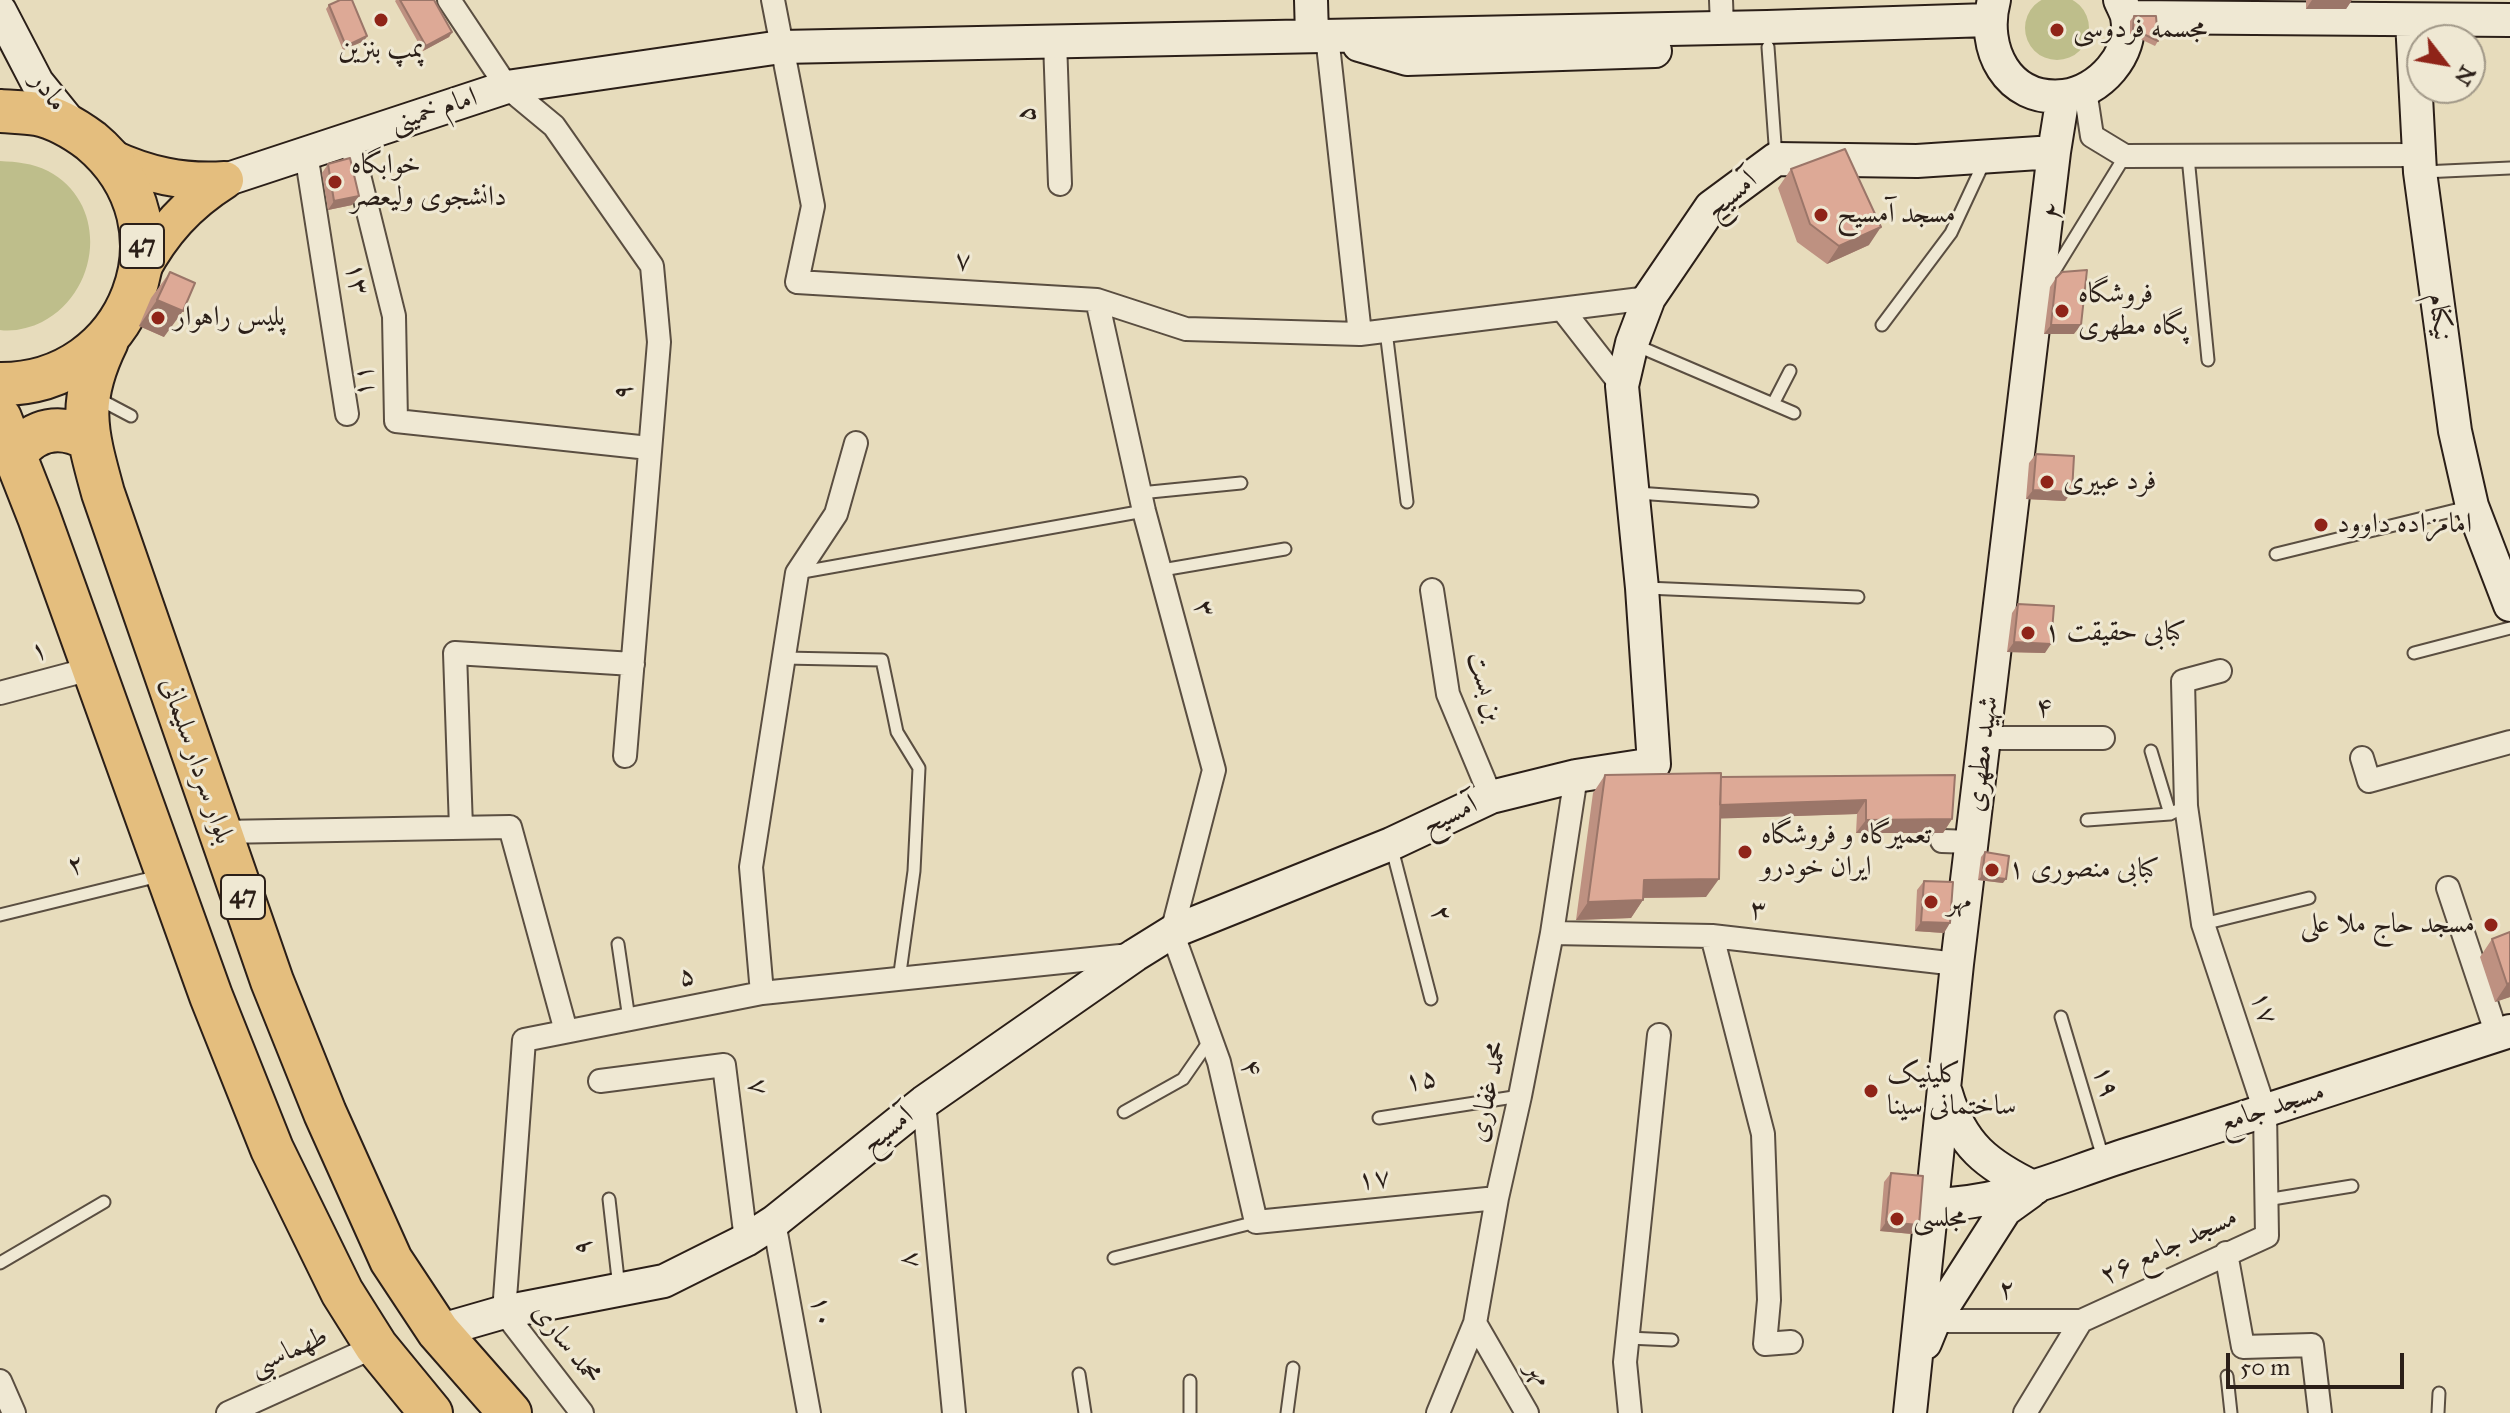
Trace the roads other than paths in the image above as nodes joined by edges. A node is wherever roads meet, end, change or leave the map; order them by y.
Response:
1 (449, 0) edge
2 (773, 0) edge
3 (1311, 0) edge
4 (0, 11) edge
5 (2126, 13) edge
6 (1722, 14) edge
7 (1991, 20) edge
8 (2510, 20) edge
9 (2412, 21) junction
10 (1329, 36) junction
11 (1055, 41) junction
12 (781, 47) junction
13 (1768, 47) junction
14 (507, 87) junction
15 (2074, 93) junction
16 (0, 111) edge
17 (75, 129) junction
18 (350, 139) junction
19 (2054, 152) junction
20 (306, 153) junction
21 (1987, 156) junction
22 (2125, 156) junction
23 (109, 157) junction
24 (2188, 157) junction
25 (1776, 159) junction
26 (2419, 164) junction
27 (2510, 168) edge
28 (225, 180) junction
29 (1060, 184) dead end
30 (141, 271) junction
31 (1649, 298) junction
32 (2037, 299) junction
33 (1097, 300) junction
34 (1562, 309) junction
35 (1882, 325) dead end
36 (1386, 331) junction
37 (1360, 334) junction
38 (107, 341) junction
39 (1632, 343) junction
40 (2208, 360) dead end
41 (1790, 371) dead end
42 (0, 384) edge
43 (1622, 386) junction
44 (88, 393) junction
45 (1773, 404) junction
46 (1794, 413) dead end
47 (347, 414) dead end
48 (131, 416) dead end
49 (8, 436) edge
50 (88, 439) junction
51 (856, 443) dead end
52 (649, 448) junction
53 (1241, 483) dead end
54 (1633, 493) junction
55 (1752, 501) dead end
56 (1142, 502) junction
57 (1407, 502) dead end
58 (2472, 506) junction
59 (1285, 549) dead end
60 (2276, 554) dead end
61 (1162, 570) junction
62 (797, 573) junction
63 (1642, 588) junction
64 (1432, 590) dead end
65 (1858, 597) dead end
66 (2510, 605) edge
67 (2510, 628) edge
68 (2414, 653) dead end
69 (784, 658) junction
70 (633, 664) junction
71 (94, 668) junction
72 (2220, 671) dead end
73 (0, 693) edge
74 (1985, 738) junction
75 (2103, 738) dead end
76 (2510, 742) edge
77 (2151, 751) dead end
78 (625, 756) dead end
79 (2362, 758) dead end
80 (1576, 776) junction
81 (1491, 797) junction
82 (2178, 810) junction
83 (2087, 820) dead end
84 (461, 828) junction
85 (220, 832) junction
86 (1391, 844) junction
87 (167, 874) junction
88 (2448, 888) dead end
89 (2309, 898) dead end
90 (0, 915) edge
91 (2203, 924) junction
92 (1172, 932) junction
93 (1552, 933) junction
94 (1712, 936) junction
95 (618, 944) dead end
96 (1135, 955) junction
97 (1957, 964) junction
98 (899, 981) junction
99 (762, 993) junction
100 (1431, 999) dead end
101 (2061, 1017) dead end
102 (629, 1019) junction
103 (566, 1031) junction
104 (2503, 1033) edge
105 (1659, 1035) dead end
106 (1210, 1040) junction
107 (600, 1081) dead end
108 (1945, 1090) junction
109 (1520, 1096) junction
110 (924, 1102) junction
111 (2265, 1111) junction
112 (1124, 1112) dead end
113 (1379, 1118) dead end
114 (2104, 1162) junction
115 (2352, 1186) dead end
116 (2035, 1188) junction
117 (1497, 1198) junction
118 (609, 1199) dead end
119 (2266, 1200) junction
120 (104, 1202) dead end
121 (1926, 1207) junction
122 (774, 1222) junction
123 (1256, 1222) junction
124 (746, 1240) junction
125 (2226, 1253) junction
126 (1114, 1258) dead end
127 (0, 1263) edge
128 (619, 1289) junction
129 (504, 1312) junction
130 (1934, 1321) junction
131 (2081, 1321) junction
132 (1475, 1323) junction
133 (438, 1331) junction
134 (1628, 1338) junction
135 (1672, 1340) dead end
136 (1791, 1342) dead end
137 (376, 1346) junction
138 (1915, 1366) junction
139 (1293, 1368) dead end
140 (1079, 1374) dead end
141 (2227, 1376) dead end
142 (0, 1381) edge
143 (1190, 1381) dead end
144 (2439, 1393) dead end
145 (14, 1413) edge
146 (228, 1413) edge
147 (431, 1413) edge
148 (510, 1413) edge
149 (582, 1413) edge
150 (809, 1413) edge
151 (954, 1413) edge
152 (1085, 1413) edge
153 (1190, 1413) edge
154 (1287, 1413) edge
155 (1438, 1413) edge
156 (1527, 1413) edge
157 (1630, 1413) edge
158 (1910, 1413) edge
159 (2025, 1413) edge
160 (2231, 1413) edge
161 (2320, 1413) edge
162 (2438, 1413) edge

1 - 14 street, ۹
2 - 12 street
3 - 10 main road
4 - 17 main road, مادر
5 - 9 main road
5 - 15 main road
6 - 7 main road, امام خمینی
6 - 10 main road, امام خمینی
7 - 13 main road
7 - 15 main road
8 - 9 main road
9 - 26 main road, نیکنام
10 - 11 main road, امام خمینی
10 - 13 main road
10 - 37 street
11 - 12 main road, امام خمینی
11 - 29 street, ۵
12 - 14 main road, امام خمینی
12 - 33 street, ۷
13 - 25 lane
14 - 18 main road, امام خمینی
14 - 52 street, ۹
15 - 19 main road, شهید مطهری
15 - 22 street
16 - 17 highway, 47
17 - 23 highway, 47
18 - 20 main road, امام خمینی
18 - 52 street, ۱۱
19 - 21 main road, آمسیح
19 - 32 main road, شهید مطهری
20 - 28 main road, امام خمینی
20 - 47 street, ۱۳
21 - 25 main road, آمسیح
21 - 35 lane
22 - 24 street
22 - 32 lane, ۲
23 - 28 main road
23 - 30 highway, 47
24 - 26 street
24 - 40 lane
25 - 31 main road, آمسیح
26 - 27 lane
26 - 58 main road, نیکنام
28 - 30 main road
30 - 38 highway, 47
31 - 34 street, ۷
31 - 39 main road, آمسیح
32 - 74 main road, شهید مطهری
33 - 37 street, ۷
33 - 56 street, ۳
34 - 36 street, ۷
34 - 43 street
36 - 37 street, ۷
36 - 57 lane
38 - 42 highway, 47
38 - 44 highway, بلوار سردار سلیمانی / 47
39 - 43 main road, آمسیح
39 - 45 lane
41 - 45 lane
43 - 54 main road, آمسیح
44 - 48 lane
44 - 50 highway, بلوار سردار سلیمانی / 47
45 - 46 lane
49 - 50 highway
49 - 71 highway, 47
50 - 85 highway, بلوار سردار سلیمانی / 47
51 - 62 street
52 - 70 street, ۹
53 - 56 lane
54 - 55 lane
54 - 63 main road, آمسیح
56 - 61 street, ۳
56 - 62 lane
58 - 60 lane
58 - 66 main road, نیکنام
59 - 61 lane
61 - 92 street, ۳
62 - 69 street
63 - 65 lane
63 - 80 main road, آمسیح
64 - 81 street, بن بست
67 - 68 lane
69 - 98 lane
69 - 99 street
70 - 78 street, ۹
70 - 84 street
71 - 73 street, ۱
71 - 87 highway, 47
72 - 82 street, ۱۷
74 - 75 street, ۴
74 - 97 main road, شهید مطهری
76 - 79 street
77 - 82 lane
80 - 81 main road, آمسیح
80 - 93 street, محمد غفاری
81 - 86 main road, آمسیح
82 - 83 lane
82 - 91 street, ۱۷
84 - 85 street
84 - 103 street
85 - 133 highway, بلوار سردار سلیمانی / 47
86 - 92 main road, آمسیح
86 - 100 lane, ۲
87 - 90 lane, ۲
87 - 137 highway, 47
88 - 104 street
89 - 91 lane
91 - 111 street, ۱۷
92 - 96 main road, آمسیح
92 - 106 street, ۴
93 - 94 street, ۳
93 - 109 street, محمد غفاری
94 - 97 street, ۳
94 - 136 street
95 - 102 lane
96 - 98 street, ۵
96 - 110 main road, آمسیح
97 - 108 main road, شهید مطهری
98 - 99 street, ۵
99 - 102 street, ۵
101 - 114 lane, ۱۹
102 - 103 street, ۵
103 - 129 street, ۵
104 - 111 main road, مسجد جامع
105 - 134 street
106 - 112 lane
106 - 123 street, ۴
107 - 124 street, ۷
108 - 116 main road
108 - 121 main road, شهید مطهری
109 - 113 lane, ۱۵
109 - 117 street, محمد غفاری
110 - 122 main road, آمسیح
110 - 151 street, ۸
111 - 114 main road, مسجد جامع
111 - 119 street, ۲۶ مسجد جامع
114 - 116 main road, مسجد جامع
115 - 119 lane
116 - 121 main road
116 - 130 main road
117 - 123 street, ۱۷
117 - 132 street, محمد غفاری
118 - 128 lane, ۹
119 - 125 street, ۲۶ مسجد جامع
120 - 127 lane
121 - 138 main road, شهید مطهری
122 - 124 main road, آمسیح
122 - 150 street, ۱۰
123 - 126 lane
124 - 128 main road, آمسیح
125 - 131 street, ۲۶ مسجد جامع
125 - 161 street
128 - 129 main road, آمسیح
129 - 133 main road, آمسیح
129 - 149 street, محمد ساری
130 - 131 street, ۲
130 - 138 main road
131 - 159 street, ۲۶ مسجد جامع
132 - 155 street, محمد غفاری
132 - 156 street, مهر
133 - 148 highway, بلوار سردار سلیمانی / 47
134 - 135 lane
134 - 157 street
137 - 146 street, طهماسبی
137 - 147 highway, 47
138 - 158 main road, شهید مطهری
139 - 154 lane
140 - 152 lane
141 - 160 lane
142 - 145 street
143 - 153 lane
144 - 162 lane

